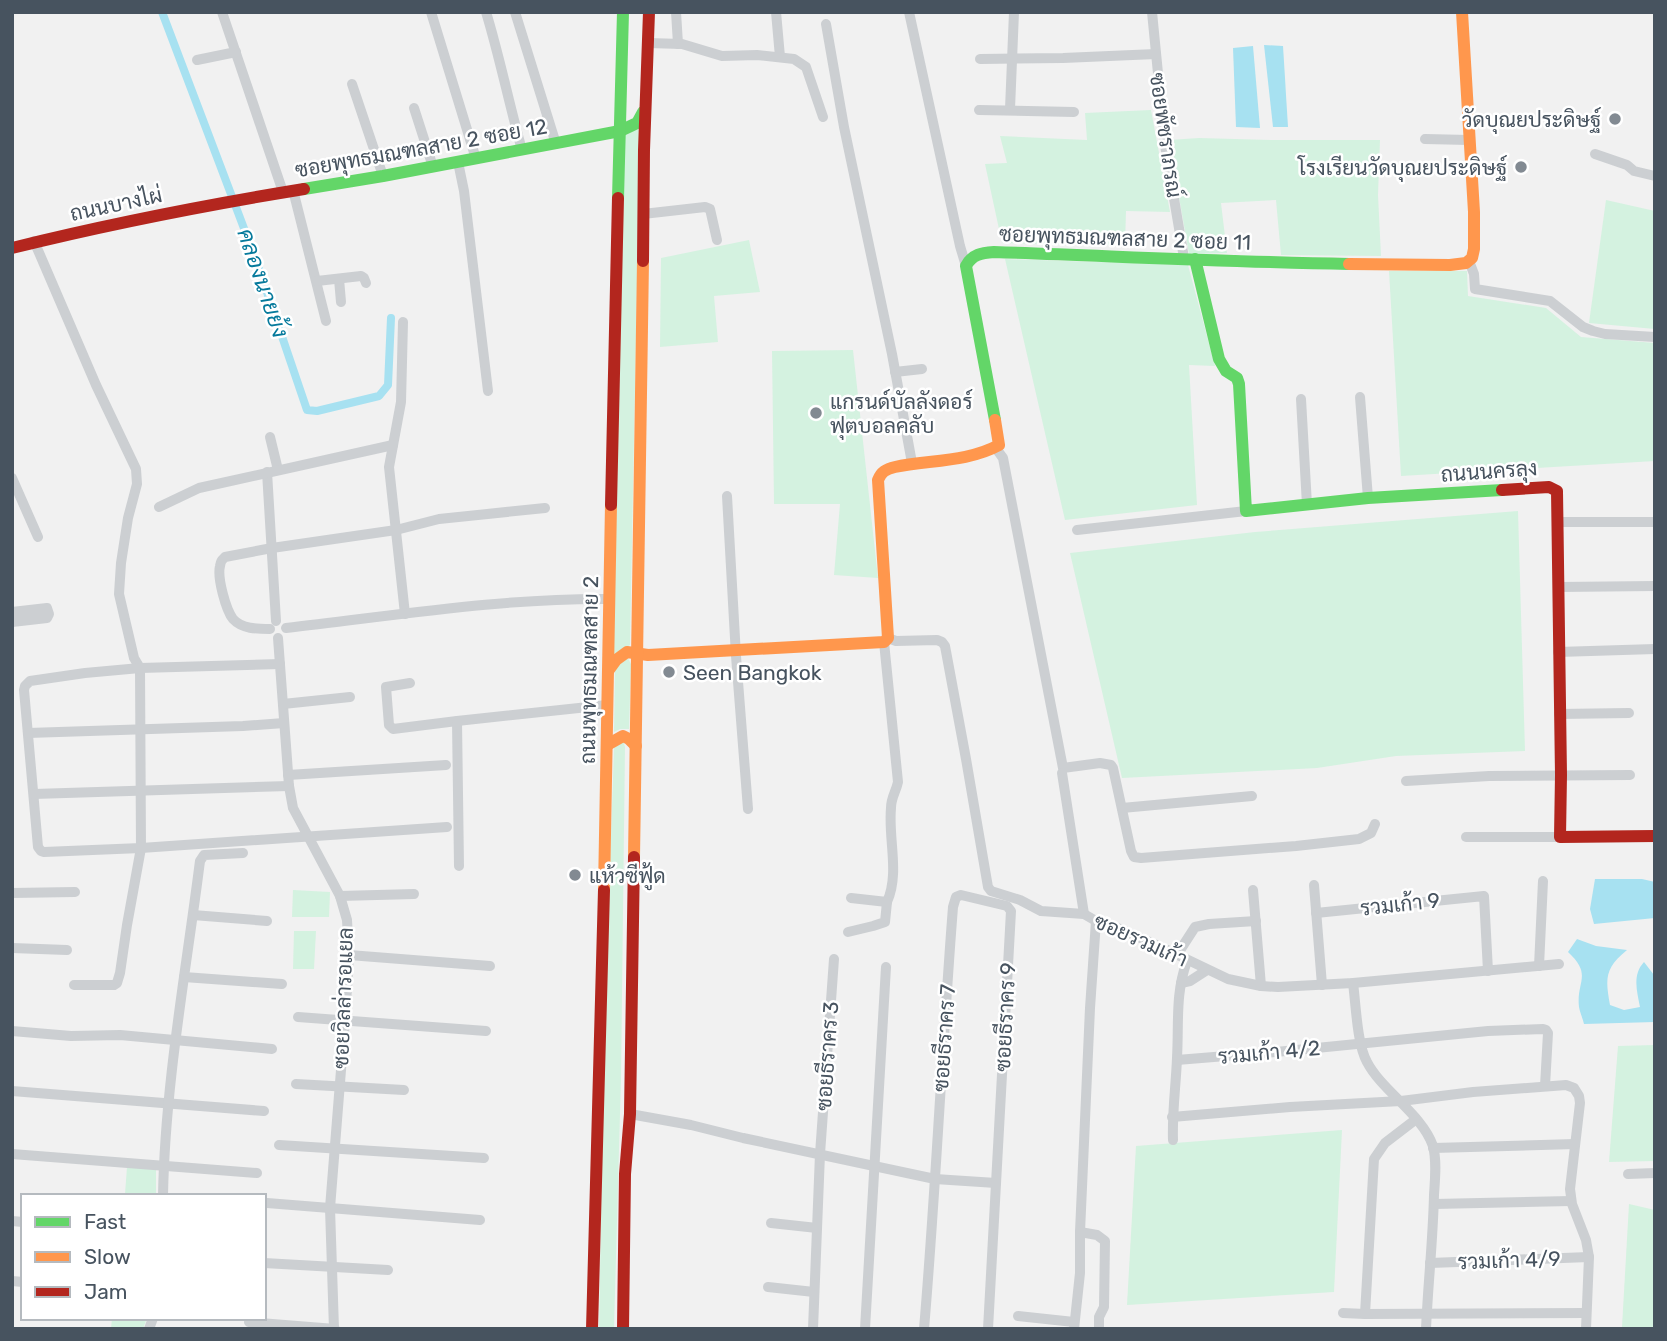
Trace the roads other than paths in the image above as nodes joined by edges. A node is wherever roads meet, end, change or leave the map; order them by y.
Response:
1 (222, 12) edge
2 (431, 12) edge
3 (486, 12) edge
4 (515, 12) edge
5 (623, 12) edge
6 (649, 12) edge
7 (676, 12) edge
8 (776, 12) edge
9 (909, 12) edge
10 (1014, 12) edge
11 (1152, 12) edge
12 (1462, 12) edge
13 (826, 24) dead end
14 (623, 43) junction
15 (678, 44) junction
16 (648, 45) junction
17 (236, 52) junction
18 (1156, 54) junction
19 (780, 57) junction
20 (981, 59) dead end
21 (1013, 59) junction
22 (197, 60) dead end
23 (352, 84) dead end
24 (414, 108) dead end
25 (644, 109) junction
26 (1010, 109) junction
27 (979, 110) dead end
28 (1074, 112) dead end
29 (823, 117) dead end
30 (620, 131) junction
31 (1425, 139) dead end
32 (1469, 140) junction
33 (556, 144) junction
34 (522, 150) junction
35 (1595, 154) dead end
36 (476, 159) junction
37 (458, 162) junction
38 (433, 167) junction
39 (383, 176) junction
40 (1655, 176) edge
41 (288, 191) junction
42 (235, 200) joint
43 (643, 214) junction
44 (716, 240) dead end
45 (34, 241) junction
46 (12, 248) edge
47 (1190, 259) junction
48 (1469, 261) junction
49 (965, 266) junction
50 (339, 279) junction
51 (317, 281) junction
52 (366, 283) dead end
53 (341, 302) dead end
54 (326, 321) dead end
55 (403, 322) dead end
56 (1655, 337) edge
57 (922, 369) dead end
58 (894, 372) junction
59 (488, 391) dead end
60 (1360, 397) dead end
61 (1301, 400) dead end
62 (270, 437) dead end
63 (393, 445) junction
64 (995, 447) junction
65 (912, 463) junction
66 (278, 470) junction
67 (267, 472) junction
68 (12, 478) edge
69 (727, 496) dead end
70 (1368, 498) junction
71 (1307, 505) junction
72 (159, 507) dead end
73 (545, 508) dead end
74 (1246, 511) junction
75 (1655, 522) edge
76 (1557, 523) junction
77 (396, 530) junction
78 (1077, 530) dead end
79 (38, 537) dead end
80 (272, 548) junction
81 (1655, 586) edge
82 (1559, 587) junction
83 (608, 599) junction
84 (405, 614) junction
85 (273, 625) junction
86 (286, 628) junction
87 (278, 638) junction
88 (886, 640) junction
89 (1655, 649) edge
90 (735, 651) junction
91 (1558, 652) junction
92 (637, 654) junction
93 (280, 664) junction
94 (140, 668) junction
95 (608, 671) junction
96 (410, 683) dead end
97 (350, 697) dead end
98 (283, 704) junction
99 (607, 705) junction
100 (1629, 713) dead end
101 (1559, 714) junction
102 (457, 720) junction
103 (284, 723) junction
104 (141, 729) junction
105 (29, 733) junction
106 (607, 745) junction
107 (636, 746) junction
108 (446, 765) dead end
109 (1062, 773) dead end
110 (1560, 775) junction
111 (1630, 775) dead end
112 (288, 781) junction
113 (1406, 781) dead end
114 (141, 791) junction
115 (34, 794) junction
116 (1252, 796) dead end
117 (1122, 808) junction
118 (748, 809) dead end
119 (1375, 824) dead end
120 (447, 827) dead end
121 (307, 836) junction
122 (1655, 836) edge
123 (1466, 837) dead end
124 (1560, 837) junction
125 (141, 848) junction
126 (243, 853) dead end
127 (459, 866) dead end
128 (1543, 881) dead end
129 (1482, 884) dead end
130 (1314, 886) dead end
131 (1253, 890) dead end
132 (75, 892) dead end
133 (12, 893) edge
134 (414, 894) dead end
135 (340, 896) junction
136 (1484, 896) junction
137 (956, 897) joint
138 (851, 898) dead end
139 (887, 902) junction
140 (1316, 913) junction
141 (1084, 914) junction
142 (193, 915) junction
143 (1096, 920) junction
144 (267, 921) dead end
145 (1256, 921) junction
146 (848, 932) dead end
147 (12, 948) edge
148 (67, 950) dead end
149 (349, 955) junction
150 (1177, 955) junction
151 (834, 959) dead end
152 (1187, 961) junction
153 (1559, 964) dead end
154 (490, 966) dead end
155 (1539, 966) junction
156 (887, 967) dead end
157 (1207, 970) junction
158 (1488, 971) junction
159 (184, 977) junction
160 (1181, 983) junction
161 (1353, 983) junction
162 (282, 984) dead end
163 (74, 985) dead end
164 (1322, 985) junction
165 (1261, 986) junction
166 (298, 1017) dead end
167 (345, 1020) junction
168 (12, 1031) edge
169 (486, 1031) dead end
170 (176, 1041) junction
171 (1362, 1044) junction
172 (272, 1049) dead end
173 (1177, 1060) junction
174 (296, 1084) dead end
175 (1545, 1086) junction
176 (340, 1087) junction
177 (404, 1090) dead end
178 (12, 1091) edge
179 (1401, 1101) junction
180 (169, 1103) junction
181 (264, 1111) dead end
182 (630, 1114) junction
183 (1172, 1117) junction
184 (1415, 1120) junction
185 (1173, 1140) dead end
186 (1575, 1144) junction
187 (279, 1145) dead end
188 (335, 1147) junction
189 (1433, 1147) junction
190 (12, 1154) edge
191 (820, 1154) junction
192 (484, 1158) dead end
193 (163, 1165) junction
194 (875, 1166) junction
195 (257, 1173) dead end
196 (1655, 1173) edge
197 (1628, 1174) dead end
198 (935, 1179) junction
199 (996, 1183) junction
200 (163, 1194) edge
201 (1572, 1201) junction
202 (267, 1203) dead end
203 (1434, 1204) junction
204 (330, 1208) junction
205 (480, 1220) dead end
206 (771, 1223) dead end
207 (817, 1227) junction
208 (1080, 1231) junction
209 (1589, 1257) junction
210 (266, 1263) edge
211 (1430, 1263) junction
212 (332, 1268) junction
213 (388, 1270) dead end
214 (768, 1287) dead end
215 (814, 1292) junction
216 (1343, 1312) dead end
217 (1586, 1313) junction
218 (1365, 1314) junction
219 (1427, 1314) junction
220 (1018, 1317) dead end
221 (249, 1322) dead end
222 (1074, 1325) edge
223 (334, 1329) edge
224 (592, 1329) edge
225 (623, 1329) edge
226 (813, 1329) edge
227 (865, 1329) edge
228 (924, 1329) edge
229 (988, 1329) edge
230 (1099, 1329) edge
231 (1426, 1329) edge
232 (1586, 1329) edge

1 - 17 street
2 - 36 street
3 - 34 street
4 - 33 street
5 - 14 street, ถนนพุทธมณฑลสาย 2
6 - 16 street
7 - 15 street
8 - 19 street
9 - 49 street
10 - 21 street
11 - 18 street, ซอยพัชราภรณ์
12 - 32 street
13 - 58 street
14 - 16 street
14 - 30 street, ถนนพุทธมณฑลสาย 2
15 - 16 street
15 - 19 street
16 - 25 street
17 - 22 street
17 - 41 street
18 - 21 street
18 - 47 street, ซอยพัชราภรณ์
19 - 29 street
20 - 21 street
21 - 26 street
23 - 39 street
24 - 38 street
25 - 30 street
25 - 43 street
26 - 27 street
26 - 28 street
30 - 33 street, ซอยพุทธมณฑลสาย 2 ซอย 12
30 - 83 street, ถนนพุทธมณฑลสาย 2
31 - 32 street
32 - 48 street
33 - 34 street, ซอยพุทธมณฑลสาย 2 ซอย 12
34 - 36 street, ซอยพุทธมณฑลสาย 2 ซอย 12
35 - 40 street
36 - 37 street, ซอยพุทธมณฑลสาย 2 ซอย 12
37 - 38 street, ซอยพุทธมณฑลสาย 2 ซอย 12
37 - 59 street
38 - 39 street, ซอยพุทธมณฑลสาย 2 ซอย 12
39 - 41 street, ซอยพุทธมณฑลสาย 2 ซอย 12
41 - 42 street, ซอยพุทธมณฑลสาย 2 ซอย 12
41 - 51 street
42 - 45 street, ถนนบางไผ่
43 - 44 street
43 - 92 street
45 - 46 street, ถนนบางไผ่
45 - 94 street
47 - 48 street, ซอยพุทธมณฑลสาย 2 ซอย 11
47 - 49 street, ซอยพุทธมณฑลสาย 2 ซอย 11
47 - 74 street
48 - 56 street
49 - 64 street
50 - 51 street
50 - 52 street
50 - 53 street
51 - 54 street
55 - 63 street
57 - 58 street
58 - 65 street
60 - 70 street
61 - 71 street
62 - 66 street
63 - 66 street
63 - 77 street
64 - 65 street
64 - 117 street
65 - 88 street
66 - 67 street
67 - 72 street
67 - 80 street
68 - 79 street
69 - 90 street
70 - 71 street, ถนนนครลุง
70 - 76 street, ถนนนครลุง
71 - 74 street, ถนนนครลุง
73 - 77 street
74 - 78 street
75 - 76 street
76 - 82 street, ถนนนครลุง
77 - 80 street
77 - 84 street
80 - 85 street
80 - 85 street
81 - 82 street
82 - 91 street, ถนนนครลุง
83 - 84 street
83 - 95 street, ถนนพุทธมณฑลสาย 2
84 - 86 street
85 - 86 street
85 - 87 street
86 - 87 street
87 - 93 street, ซอยวิลล่ารอแยล
88 - 90 street
88 - 139 street
88 - 141 street, ซอยรวมเก้า
89 - 91 street
90 - 92 street
90 - 118 street
91 - 101 street, ถนนนครลุง
92 - 95 street
92 - 107 street
93 - 94 street
93 - 98 street, ซอยวิลล่ารอแยล
94 - 104 street
94 - 105 street
95 - 99 street, ถนนพุทธมณฑลสาย 2
96 - 102 street
97 - 98 street
98 - 103 street, ซอยวิลล่ารอแยล
99 - 102 street
99 - 106 street, ถนนพุทธมณฑลสาย 2
100 - 101 street
101 - 110 street, ถนนนครลุง
102 - 127 street
103 - 104 street
103 - 112 street, ซอยวิลล่ารอแยล
104 - 105 street
104 - 114 street
105 - 115 street
106 - 107 street
106 - 224 street, ถนนพุทธมณฑลสาย 2
107 - 182 street
108 - 112 street
109 - 141 street
110 - 111 street
110 - 113 street
110 - 124 street, ถนนนครลุง
112 - 114 street
112 - 121 street, ซอยวิลล่ารอแยล
114 - 115 street
114 - 125 street
115 - 125 street
116 - 117 street
117 - 119 street
120 - 121 street
121 - 125 street
121 - 135 street, ซอยวิลล่ารอแยล
122 - 124 street
123 - 124 street
125 - 163 street
126 - 142 street
128 - 155 street
129 - 136 street
130 - 140 street
131 - 145 street
132 - 133 street
134 - 135 street
135 - 149 street, ซอยวิลล่ารอแยล
136 - 140 street, รวมเก้า 9
136 - 158 street
137 - 198 street, ซอยธีราคร 7
137 - 199 street, ซอยธีราคร 9
138 - 139 street
139 - 146 street
140 - 164 street
141 - 143 street, ซอยรวมเก้า
142 - 144 street
142 - 159 street
143 - 150 street, ซอยรวมเก้า
143 - 208 street
145 - 150 street
145 - 165 street
147 - 148 street
149 - 154 street
149 - 167 street, ซอยวิลล่ารอแยล
150 - 152 street, ซอยรวมเก้า
151 - 191 street, ซอยธีราคร 3
152 - 157 street, ซอยรวมเก้า
152 - 160 street
153 - 155 street, ซอยรวมเก้า
155 - 158 street, ซอยรวมเก้า
156 - 194 street
157 - 160 street
157 - 165 street, ซอยรวมเก้า
158 - 161 street, ซอยรวมเก้า
159 - 162 street
159 - 170 street
160 - 173 street
161 - 164 street, ซอยรวมเก้า
161 - 171 street
164 - 165 street, ซอยรวมเก้า
166 - 167 street
167 - 169 street
167 - 176 street, ซอยวิลล่ารอแยล
168 - 170 street
170 - 172 street
170 - 180 street
171 - 173 street, รวมเก้า 4/2
171 - 175 street, รวมเก้า 4/2
171 - 179 street
173 - 183 street
174 - 176 street
175 - 179 street
175 - 186 street
176 - 177 street
176 - 188 street, ซอยวิลล่ารอแยล
178 - 180 street
179 - 183 street
179 - 184 street
180 - 181 street
180 - 193 street
182 - 191 street
182 - 225 street
183 - 185 street
184 - 189 street
184 - 218 street
186 - 189 street
186 - 201 street
187 - 188 street
188 - 192 street
188 - 204 street, ซอยวิลล่ารอแยล
189 - 203 street
190 - 193 street
191 - 194 street
191 - 207 street, ซอยธีราคร 3
193 - 195 street
193 - 200 street
194 - 198 street
194 - 227 street
196 - 197 street
198 - 199 street
198 - 228 street, ซอยธีราคร 7
199 - 229 street
201 - 203 street
201 - 209 street
202 - 204 street
203 - 211 street
204 - 205 street
204 - 212 street, ซอยวิลล่ารอแยล
206 - 207 street
207 - 215 street, ซอยธีราคร 3
208 - 222 street
208 - 230 street
209 - 211 street, รวมเก้า 4/9
209 - 217 street
210 - 212 street
211 - 219 street
212 - 213 street
212 - 223 street, ซอยวิลล่ารอแยล
214 - 215 street
215 - 226 street, ซอยธีราคร 3
216 - 218 street
217 - 219 street
217 - 232 street
218 - 219 street
219 - 231 street
220 - 222 street
221 - 223 street

